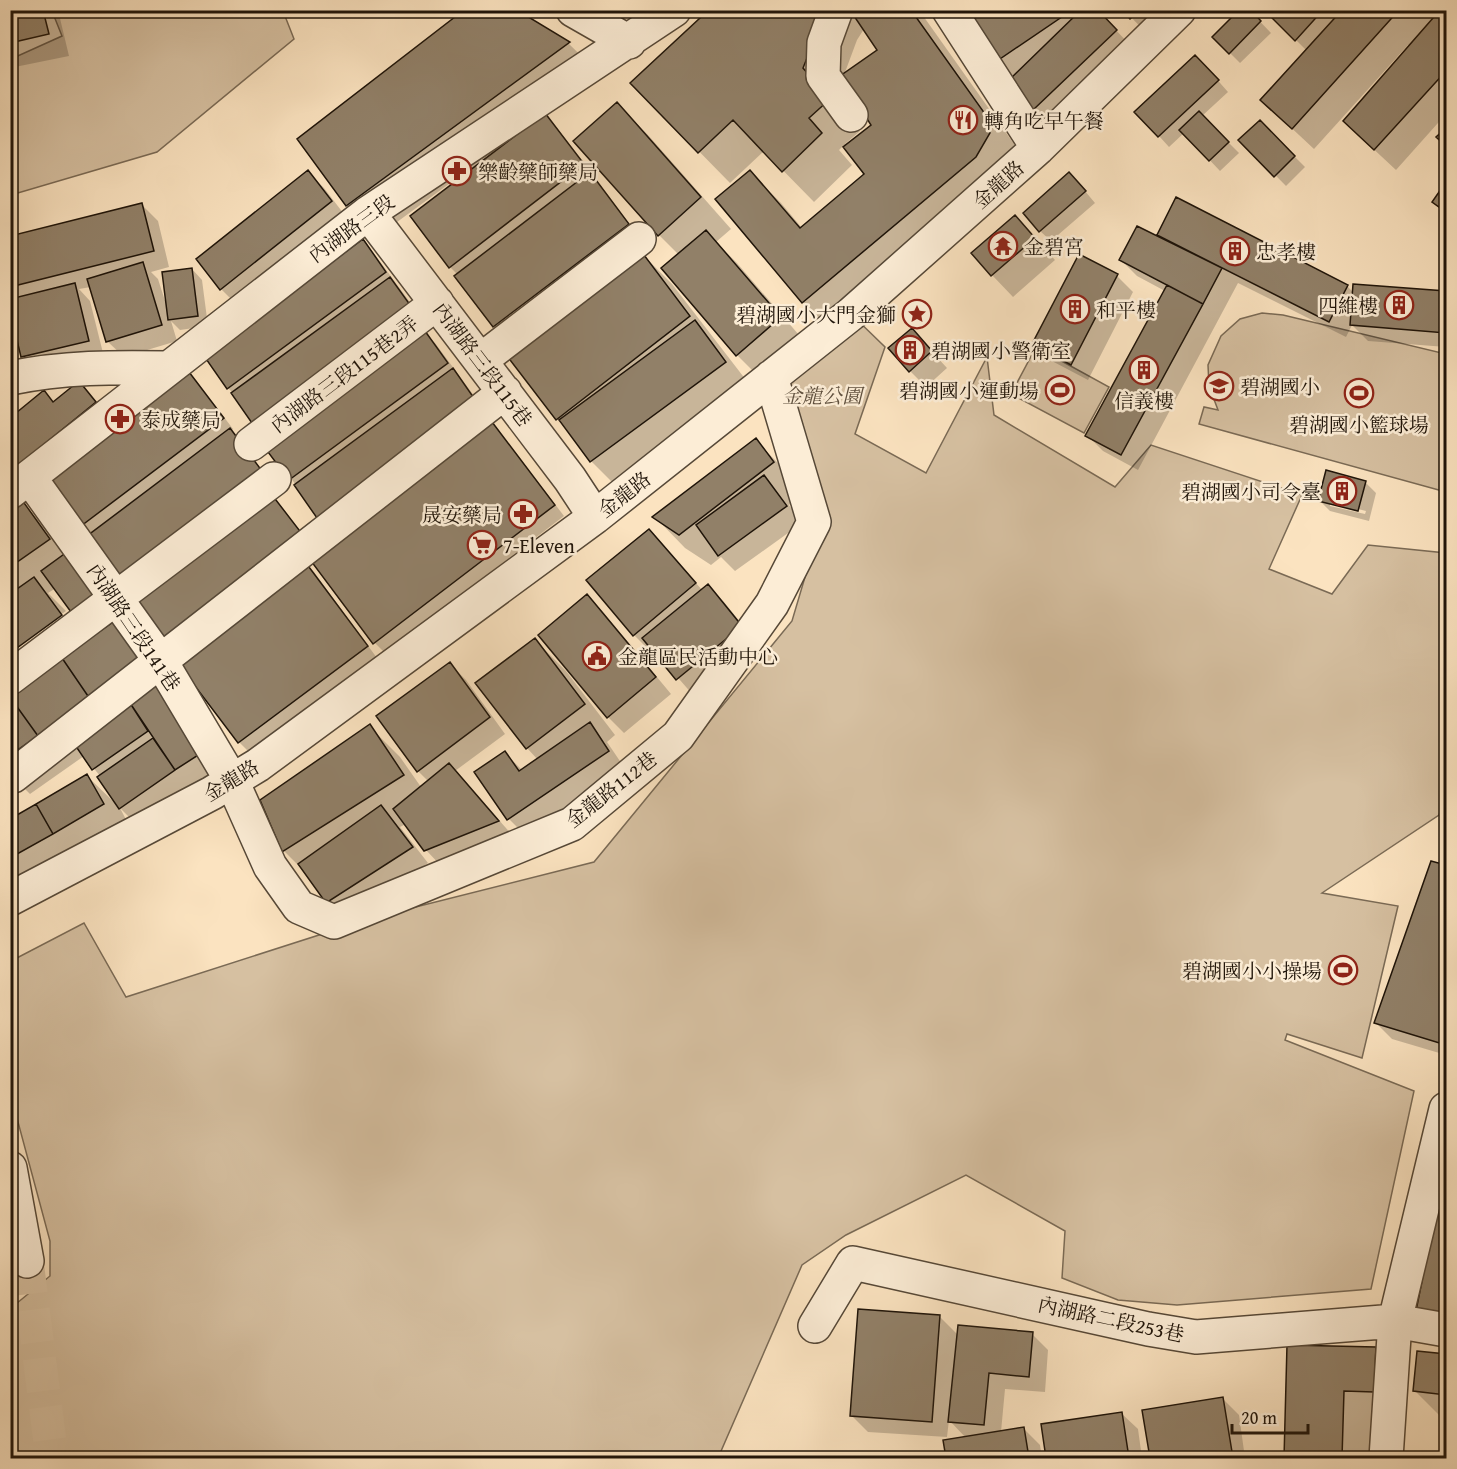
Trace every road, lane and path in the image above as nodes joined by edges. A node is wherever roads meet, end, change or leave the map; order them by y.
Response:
1 (573, 10) edge
2 (836, 10) edge
3 (949, 10) edge
4 (1179, 10) edge
5 (666, 12) edge
6 (628, 42) junction
7 (851, 115) dead end
8 (1038, 148) junction
9 (368, 213) junction
10 (639, 239) dead end
11 (437, 303) junction
12 (481, 360) junction
13 (168, 369) junction
14 (771, 377) junction
15 (10, 378) edge
16 (505, 392) junction
17 (251, 444) dead end
18 (274, 479) dead end
19 (20, 485) edge
20 (595, 517) junction
21 (115, 598) junction
22 (160, 660) junction
23 (10, 678) edge
24 (13, 776) dead end
25 (232, 781) junction
26 (10, 899) edge
27 (1446, 1109) edge
28 (12, 1177) edge
29 (20, 1245) tunnel mouth
30 (1395, 1321) junction
31 (815, 1326) dead end
32 (1446, 1330) edge
33 (1386, 1458) edge

1 - 6 street
2 - 7 street
3 - 8 street
4 - 8 street, 金龍路
5 - 6 street, 內湖路三段
6 - 9 street, 內湖路三段
8 - 14 street, 金龍路
9 - 11 street, 內湖路三段115巷
9 - 13 street, 內湖路三段
10 - 12 street
11 - 12 street, 內湖路三段115巷
11 - 17 street, 內湖路三段115巷2弄
12 - 16 street, 內湖路三段115巷
13 - 15 street
13 - 19 street, 內湖路三段
14 - 20 street, 金龍路
14 - 25 street, 金龍路112巷
16 - 20 street, 內湖路三段115巷
16 - 22 street
18 - 21 street
19 - 21 street, 內湖路三段141巷
20 - 25 street, 金龍路
21 - 22 street, 內湖路三段141巷
21 - 23 street
22 - 24 street
22 - 25 street, 內湖路三段141巷
25 - 26 street, 金龍路
27 - 30 street
28 - 29 street
30 - 31 street, 內湖路二段253巷
30 - 32 street, 內湖路二段253巷
30 - 33 street

